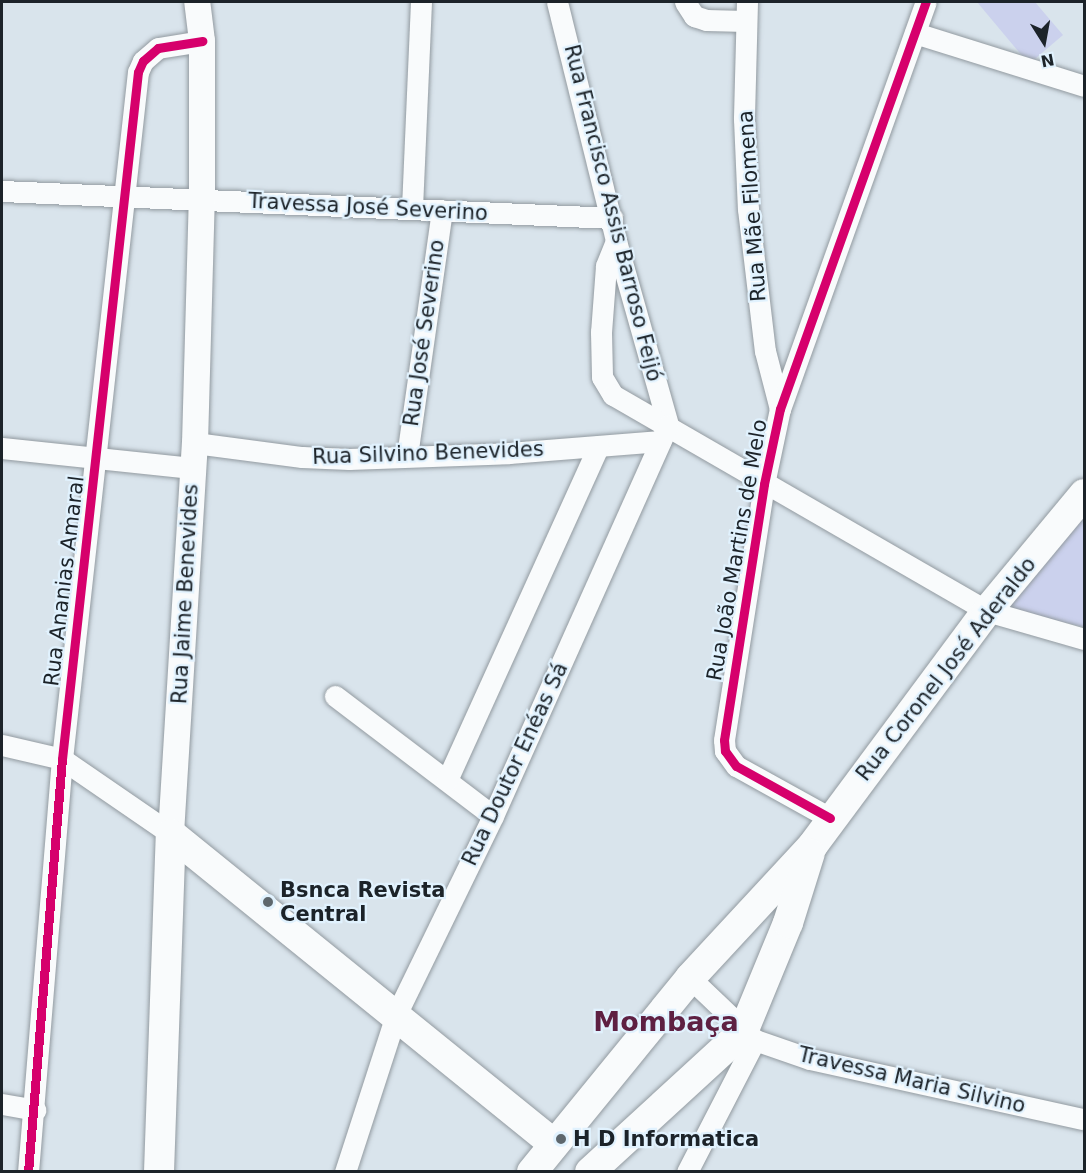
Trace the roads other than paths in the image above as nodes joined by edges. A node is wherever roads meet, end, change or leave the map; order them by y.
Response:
1 (421, 2) edge
2 (557, 2) edge
3 (685, 2) edge
4 (926, 2) edge
5 (746, 11) edge
6 (201, 15) edge
7 (915, 33) junction
8 (1084, 86) edge
9 (2, 191) edge
10 (124, 198) junction
11 (202, 199) junction
12 (412, 208) junction
13 (442, 210) junction
14 (612, 218) junction
15 (616, 241) junction
16 (626, 276) junction
17 (603, 287) junction
18 (780, 409) junction
19 (664, 433) junction
20 (195, 443) junction
21 (597, 447) junction
22 (2, 448) edge
23 (407, 456) junction
24 (97, 459) junction
25 (192, 468) junction
26 (764, 484) junction
27 (1084, 495) edge
28 (987, 611) junction
29 (1084, 639) edge
30 (335, 696) dead end
31 (2, 745) edge
32 (62, 759) junction
33 (447, 780) junction
34 (493, 816) junction
35 (830, 818) junction
36 (171, 834) junction
37 (813, 845) junction
38 (690, 978) junction
39 (396, 1016) junction
40 (749, 1036) junction
41 (2, 1104) edge
42 (35, 1110) junction
43 (1084, 1119) edge
44 (553, 1143) junction
45 (28, 1172) edge
46 (159, 1172) edge
47 (345, 1172) edge
48 (532, 1172) edge
49 (590, 1172) edge
50 (687, 1172) edge

1 - 12 street
2 - 14 street, Rua Francisco Assis Barroso Feijó
3 - 5 street
4 - 7 street, Rua João Martins de Melo
5 - 18 street, Rua Mãe Filomena
6 - 10 street, Rua Ananias Amaral
6 - 11 street, Rua Jaime Benevides
7 - 8 street
7 - 18 street, Rua João Martins de Melo
9 - 10 street, Travessa José Severino
10 - 11 street, Travessa José Severino
10 - 24 street, Rua Ananias Amaral
11 - 12 street, Travessa José Severino
11 - 20 street, Rua Jaime Benevides
12 - 13 street, Travessa José Severino
13 - 14 street, Travessa José Severino
13 - 23 street, Rua José Severino
14 - 15 street, Rua Francisco Assis Barroso Feijó
15 - 16 street, Rua Francisco Assis Barroso Feijó
15 - 17 street
16 - 17 street
16 - 19 street, Rua Francisco Assis Barroso Feijó
17 - 19 street
18 - 26 street, Rua João Martins de Melo
19 - 21 street, Rua Silvino Benevides
19 - 26 street
19 - 34 street, Rua Doutor Enéas Sá
20 - 23 street, Rua Silvino Benevides
20 - 25 street, Rua Jaime Benevides
21 - 23 street, Rua Silvino Benevides
21 - 33 street
22 - 24 street
24 - 25 street
24 - 32 street, Rua Ananias Amaral
25 - 36 street, Rua Jaime Benevides
26 - 28 street
26 - 35 street, Rua João Martins de Melo
27 - 28 main road, Rua Coronel José Aderaldo
28 - 29 street
28 - 35 main road, Rua Coronel José Aderaldo
30 - 33 street
31 - 32 street
32 - 36 street
32 - 42 street, Rua Ananias Amaral
33 - 34 street
34 - 39 street, Rua Doutor Enéas Sá
35 - 37 main road, Rua Coronel José Aderaldo
36 - 39 main road
36 - 46 main road, Rua Jaime Benevides
37 - 38 main road, Rua Coronel José Aderaldo
37 - 40 main road, Rua Coronel José Aderaldo
38 - 40 street
38 - 44 main road, Rua Coronel José Aderaldo
39 - 44 main road
39 - 47 street, Rua Doutor Enéas Sá
40 - 43 street, Travessa Maria Silvino
40 - 49 main road, Rua Coronel José Aderaldo
40 - 50 street
41 - 42 street
42 - 45 street, Rua Ananias Amaral
44 - 48 main road, Rua Coronel José Aderaldo

